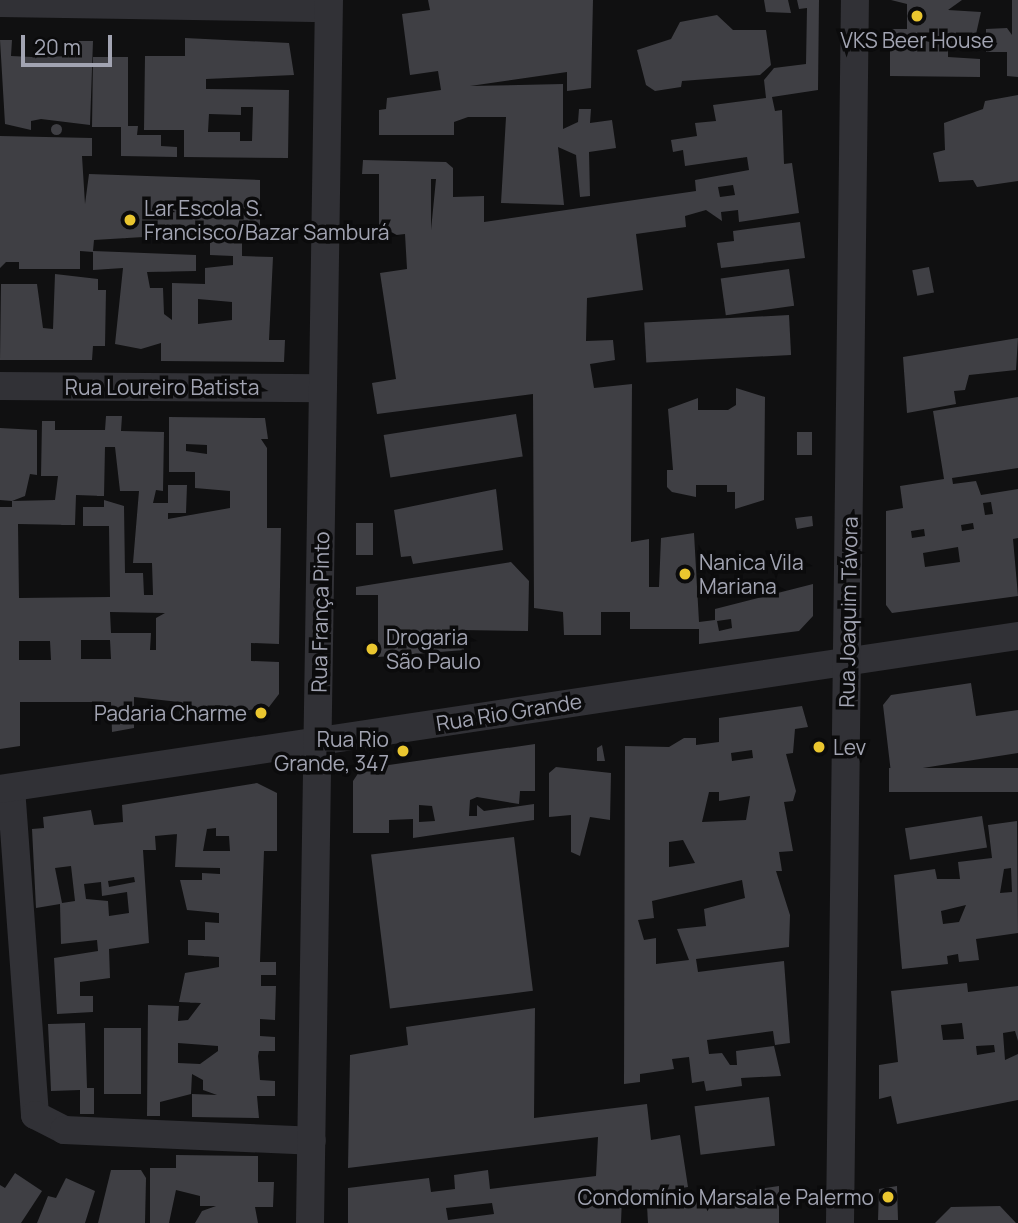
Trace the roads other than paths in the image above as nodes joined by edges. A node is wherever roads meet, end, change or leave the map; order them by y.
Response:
1 (855, 0) edge
2 (28, 2) edge
3 (0, 3) edge
4 (329, 4) edge
5 (0, 386) edge
6 (323, 388) junction
7 (1018, 636) edge
8 (848, 660) junction
9 (318, 742) junction
10 (5, 788) edge
11 (312, 1141) junction
12 (310, 1223) edge
13 (841, 1223) edge

1 - 8 street, Rua Joaquim Távora
2 - 3 street
2 - 4 street
4 - 6 street, Rua França Pinto
5 - 6 street, Rua Loureiro Batista
6 - 9 street, Rua França Pinto
7 - 8 street, Rua Rio Grande
8 - 9 street, Rua Rio Grande
8 - 13 street, Rua Joaquim Távora
9 - 10 street, Rua Rio Grande
9 - 11 street, Rua França Pinto
10 - 11 street
11 - 12 street, Rua França Pinto

